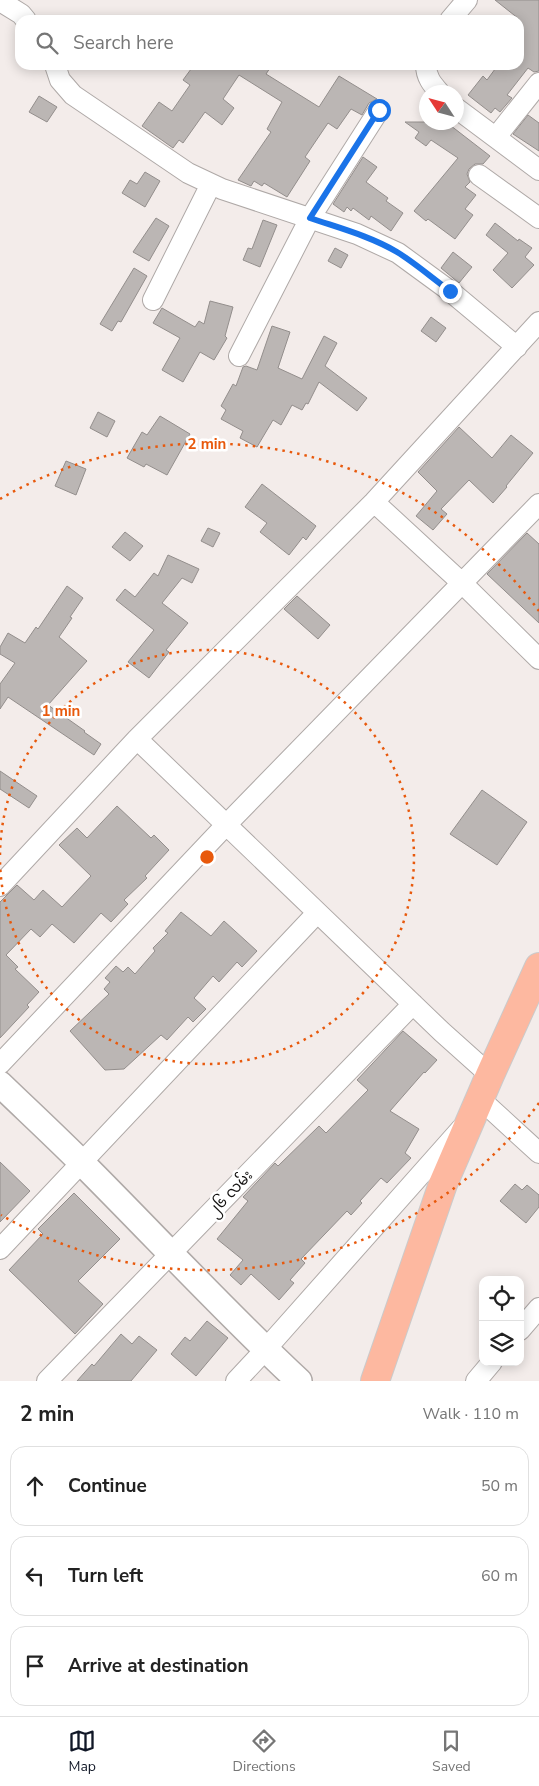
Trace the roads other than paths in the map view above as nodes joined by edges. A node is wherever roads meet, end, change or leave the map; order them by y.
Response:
1 (467, 0) edge
2 (0, 1) edge
3 (22, 15) edge
4 (454, 15) edge
5 (57, 70) edge
6 (426, 70) edge
7 (539, 83) edge
8 (433, 85) edge
9 (379, 110) dead end
10 (464, 114) edge
11 (496, 137) junction
12 (539, 170) edge
13 (479, 175) dead end
14 (211, 184) junction
15 (310, 218) junction
16 (539, 218) edge
17 (153, 300) dead end
18 (539, 322) edge
19 (517, 346) junction
20 (240, 356) dead end
21 (374, 502) junction
22 (539, 504) edge
23 (462, 584) junction
24 (539, 659) edge
25 (137, 739) junction
26 (226, 825) junction
27 (0, 886) edge
28 (318, 913) junction
29 (539, 966) edge
30 (413, 1004) junction
31 (0, 1064) edge
32 (0, 1084) edge
33 (481, 1096) junction
34 (539, 1153) edge
35 (82, 1162) junction
36 (0, 1249) edge
37 (170, 1254) junction
38 (539, 1308) edge
39 (524, 1325) edge
40 (266, 1350) junction
41 (489, 1366) edge
42 (47, 1381) edge
43 (236, 1381) edge
44 (299, 1381) edge
45 (375, 1381) edge
46 (476, 1381) edge

1 - 4 street
2 - 3 street
5 - 14 street
6 - 8 street
7 - 11 street
9 - 15 street
10 - 11 street
11 - 12 street
13 - 16 street
14 - 15 street
14 - 17 street
15 - 19 street
15 - 20 street
18 - 19 street
19 - 21 street
21 - 23 street
21 - 25 street
22 - 23 street
23 - 24 street
23 - 26 street
25 - 26 street
25 - 27 street
26 - 28 street
26 - 31 street
28 - 30 street
28 - 35 street
29 - 33 main road
30 - 33 street
30 - 37 street, ၂၆ လမ်း
32 - 35 street
33 - 34 street
33 - 40 street
33 - 45 main road
35 - 36 street
35 - 37 street
37 - 40 street
37 - 42 street, ၂၆ လမ်း
38 - 39 street
40 - 43 street
40 - 44 street
41 - 46 street

